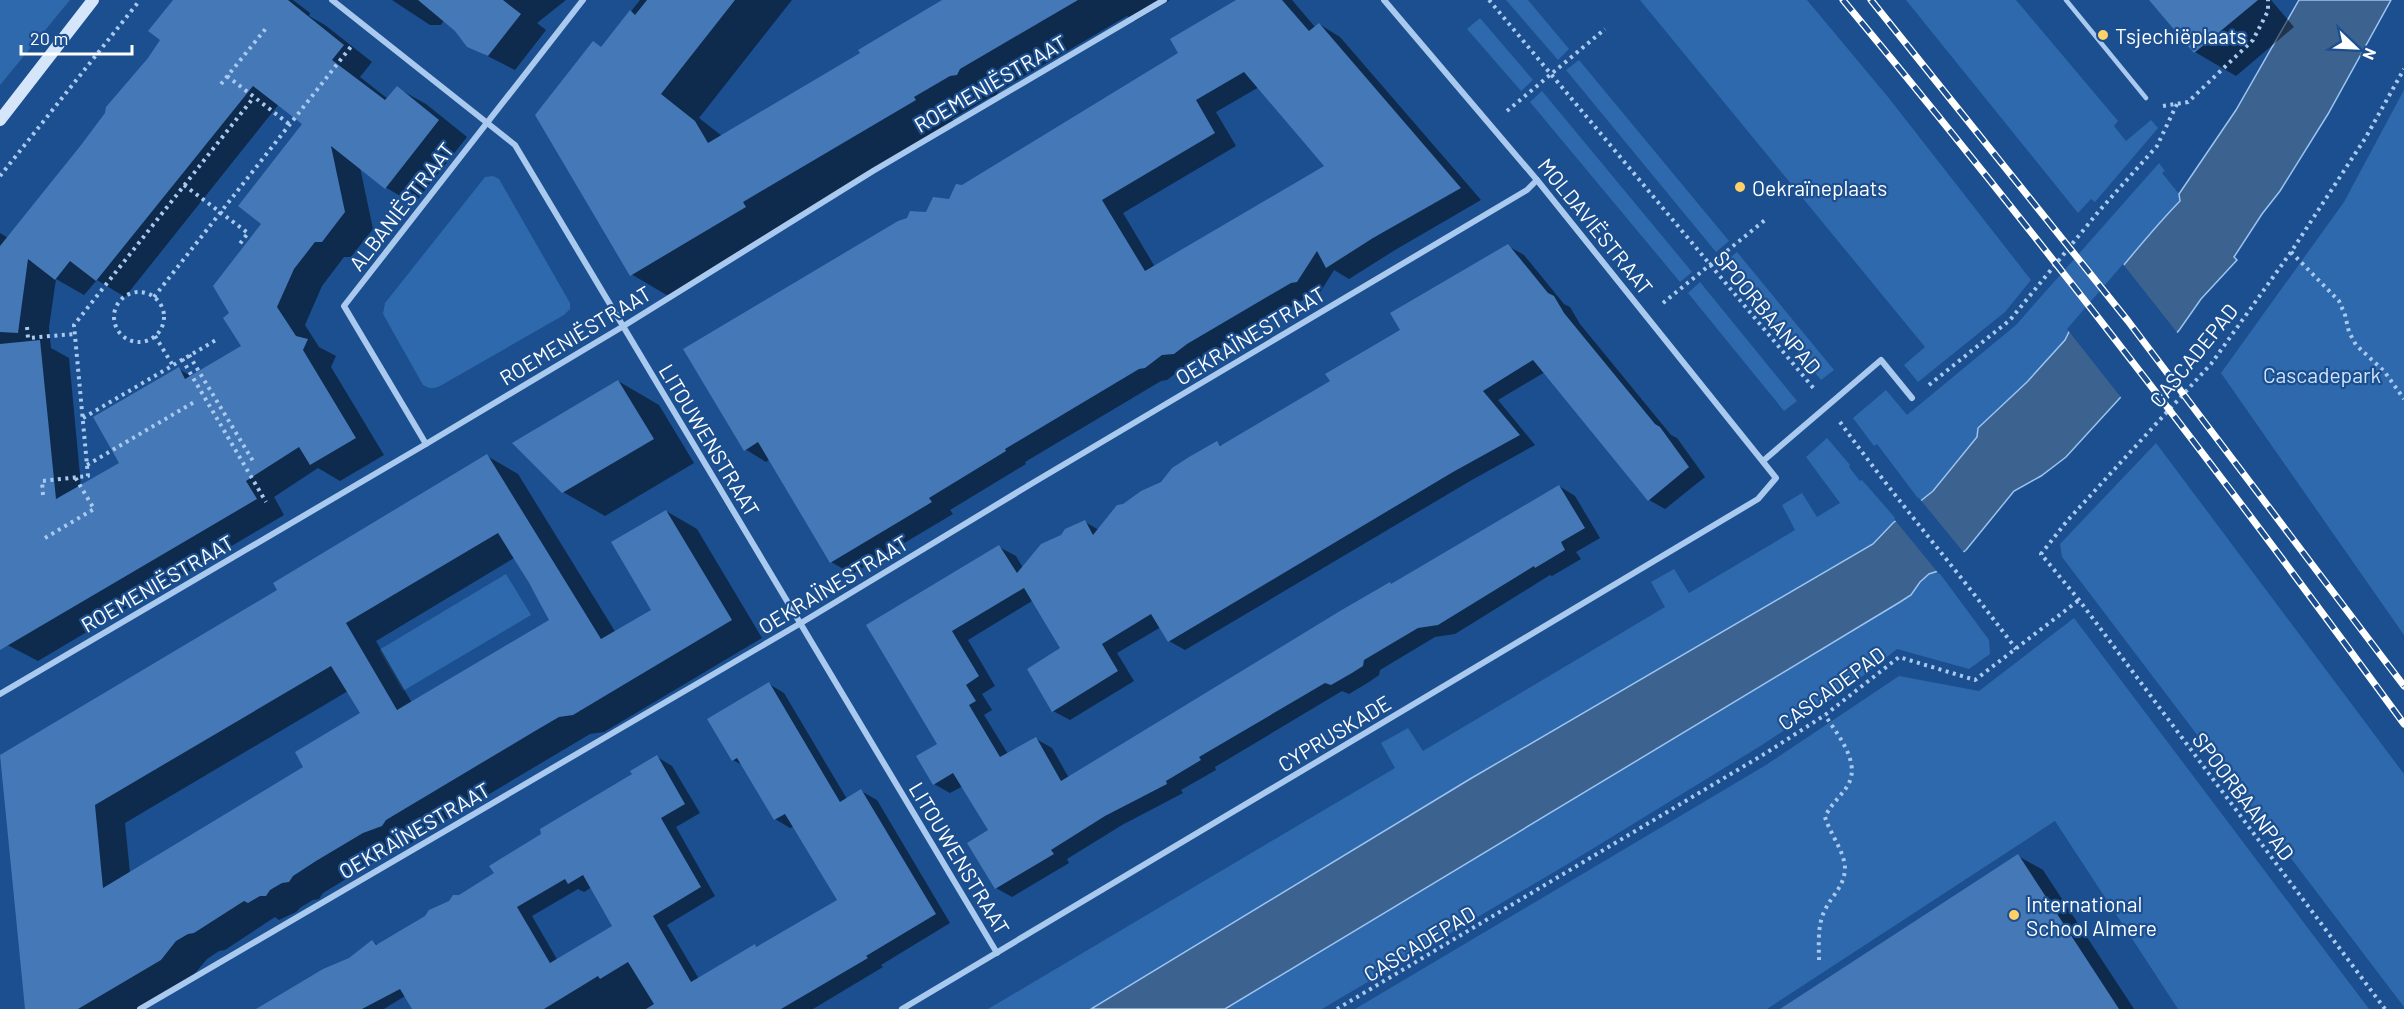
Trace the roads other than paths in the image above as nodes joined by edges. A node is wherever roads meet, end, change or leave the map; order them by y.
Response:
1 (93, 0) edge
2 (332, 0) edge
3 (583, 0) edge
4 (1164, 0) edge
5 (1384, 0) edge
6 (2066, 0) edge
7 (2146, 99) road end
8 (0, 120) edge
9 (487, 121) junction
10 (1537, 180) junction
11 (622, 327) junction
12 (1912, 398) road end
13 (426, 444) junction
14 (1763, 461) junction
15 (1776, 478) joint
16 (801, 623) junction
17 (0, 694) edge
18 (997, 953) junction
19 (140, 1009) edge
20 (902, 1009) edge

1 - 8 street
2 - 9 street, LITOUWENSTRAAT
3 - 9 street, ALBANIËSTRAAT
4 - 11 street, ROEMENIËSTRAAT
5 - 10 street, MOLDAVIËSTRAAT
6 - 7 lane
9 - 11 street, LITOUWENSTRAAT
9 - 13 street, ALBANIËSTRAAT
10 - 14 street, MOLDAVIËSTRAAT
10 - 16 street, OEKRAÏNESTRAAT
11 - 13 street, ROEMENIËSTRAAT
11 - 16 street, LITOUWENSTRAAT
12 - 14 street
13 - 17 street, ROEMENIËSTRAAT
14 - 15 street, MOLDAVIËSTRAAT
15 - 18 street, CYPRUSKADE
16 - 18 street, LITOUWENSTRAAT
16 - 19 street, OEKRAÏNESTRAAT
18 - 20 street, CYPRUSKADE

